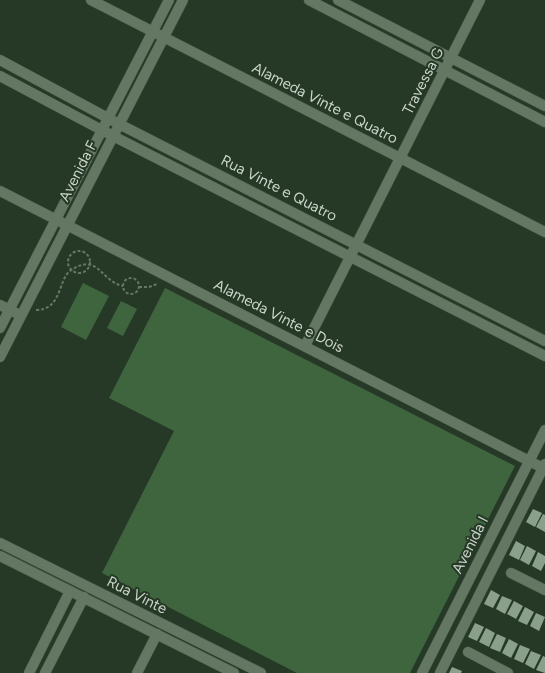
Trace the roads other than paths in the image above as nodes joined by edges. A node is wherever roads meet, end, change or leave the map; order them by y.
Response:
1 (91, 0) edge
2 (169, 0) edge
3 (183, 0) edge
4 (308, 0) edge
5 (338, 0) edge
6 (480, 0) edge
7 (152, 32) junction
8 (164, 38) junction
9 (451, 58) junction
10 (0, 60) edge
11 (445, 70) junction
12 (0, 76) edge
13 (545, 106) edge
14 (108, 118) junction
15 (545, 122) edge
16 (120, 124) junction
17 (102, 130) junction
18 (113, 136) junction
19 (400, 158) junction
20 (0, 191) edge
21 (55, 220) junction
22 (67, 225) junction
23 (545, 232) edge
24 (356, 245) junction
25 (350, 257) junction
26 (0, 305) edge
27 (5, 315) edge
28 (21, 316) junction
29 (0, 328) edge
30 (545, 341) edge
31 (305, 346) junction
32 (0, 356) edge
33 (545, 356) edge
34 (545, 430) edge
35 (530, 460) junction
36 (544, 466) edge
37 (0, 543) edge
38 (0, 556) edge
39 (511, 573) dead end
40 (545, 590) edge
41 (70, 591) junction
42 (84, 597) junction
43 (157, 634) junction
44 (468, 652) dead end
45 (232, 672) edge
46 (29, 673) edge
47 (45, 673) edge
48 (137, 673) edge
49 (261, 673) edge
50 (422, 673) edge
51 (440, 673) edge
52 (508, 673) edge

1 - 7 street, Alameda Vinte e Quatro
2 - 7 street, Avenida F
3 - 8 street, Avenida F
4 - 11 street
5 - 9 street
6 - 9 street, Travessa G
7 - 8 street, Alameda Vinte e Quatro
7 - 14 street, Avenida F
8 - 16 street, Avenida F
8 - 19 street, Alameda Vinte e Quatro
9 - 11 street, Travessa G
9 - 13 street
10 - 14 street, Rua Vinte e Quatro
11 - 15 street
11 - 19 street, Travessa G
12 - 17 street, Rua Vinte e Quatro
14 - 16 street, Rua Vinte e Quatro
14 - 17 street, Avenida F
16 - 18 street, Avenida F
16 - 24 street, Rua Vinte e Quatro
17 - 18 street, Rua Vinte e Quatro
17 - 21 street, Avenida F
18 - 22 street, Avenida F
18 - 25 street, Rua Vinte e Quatro
19 - 23 street, Alameda Vinte e Quatro
19 - 24 street, Travessa G
20 - 21 street, Alameda Vinte e Dois
21 - 22 street, Alameda Vinte e Dois
21 - 27 street, Avenida F
22 - 28 street, Avenida F
22 - 31 street, Alameda Vinte e Dois
24 - 25 street, Travessa G
24 - 30 street, Rua Vinte e Quatro
25 - 31 street, Travessa G
25 - 33 street, Rua Vinte e Quatro
26 - 27 street
27 - 28 street
27 - 29 street, Avenida F
28 - 32 street, Avenida F
31 - 35 street, Alameda Vinte e Dois
34 - 35 street, Avenida I
35 - 36 street, Alameda Vinte e Dois
35 - 50 street, Avenida I
36 - 51 street, Avenida I
37 - 49 street, Rua Vinte
38 - 41 street, Rua Vinte
39 - 40 street
41 - 42 street, Rua Vinte
41 - 46 street
42 - 43 street, Rua Vinte
42 - 47 street
43 - 45 street, Rua Vinte
43 - 48 street
44 - 52 street

